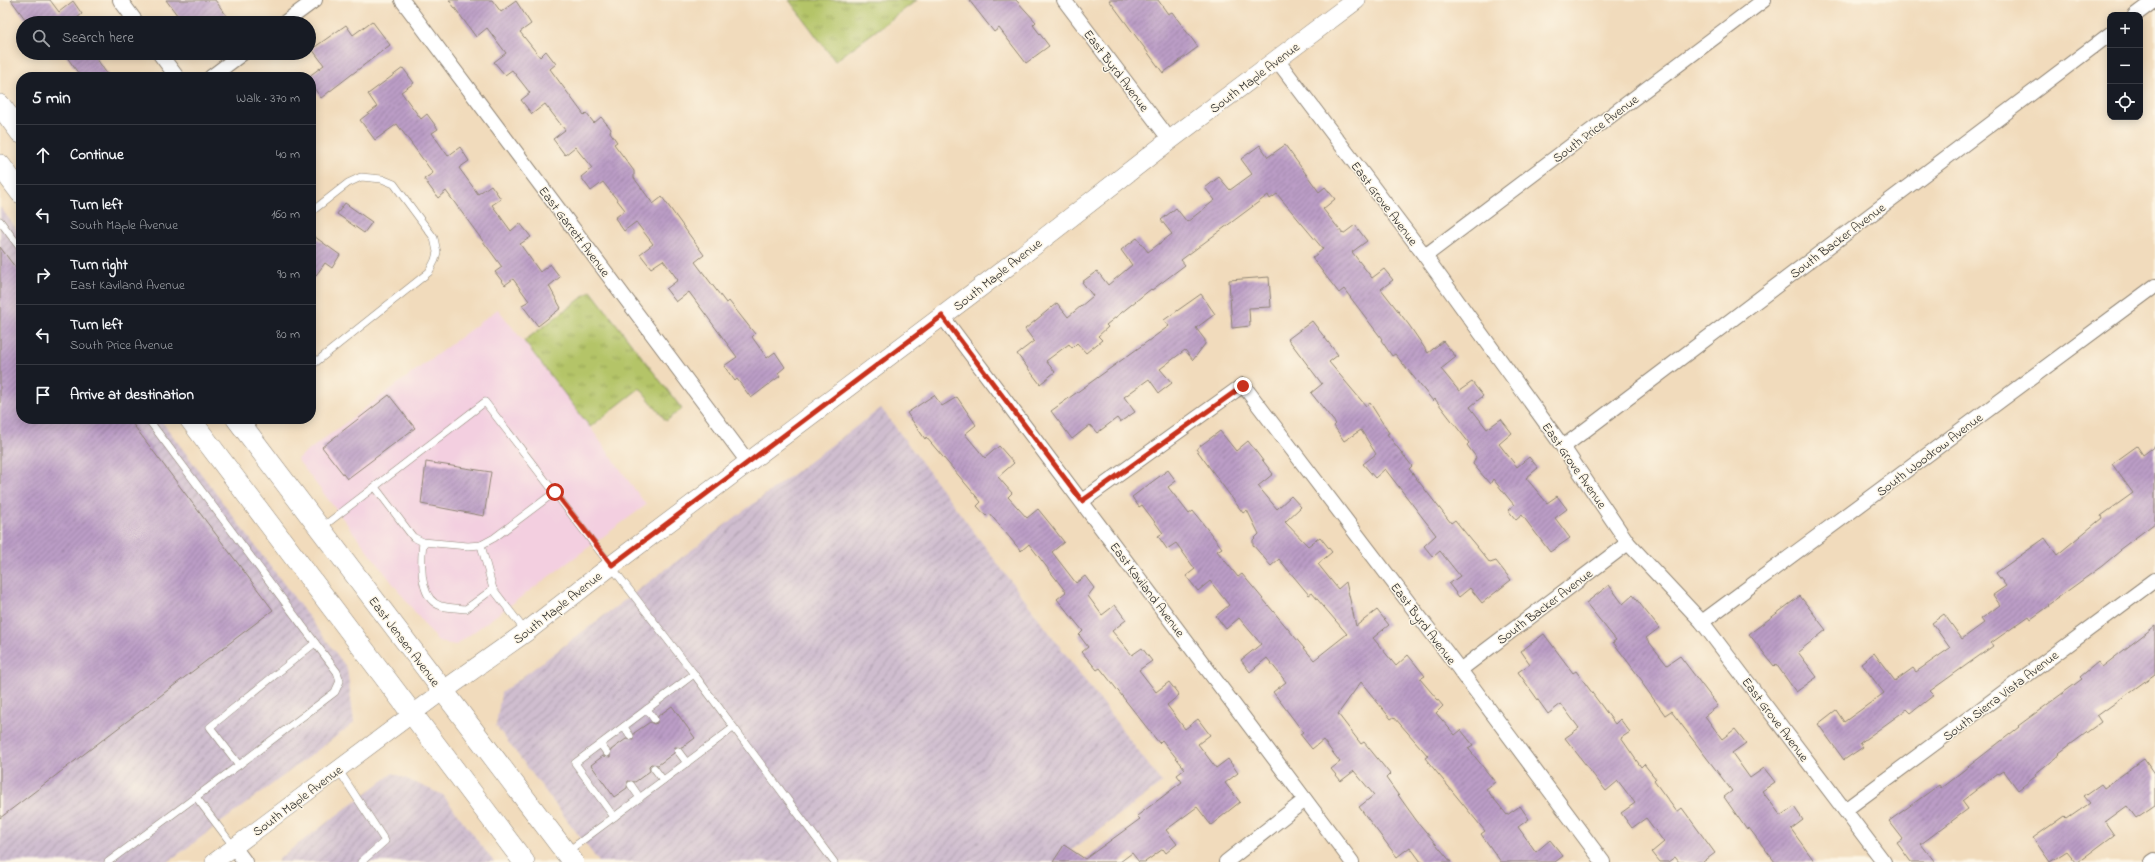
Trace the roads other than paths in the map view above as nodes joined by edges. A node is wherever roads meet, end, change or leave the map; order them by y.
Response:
1 (120, 0) edge
2 (315, 0) edge
3 (402, 0) edge
4 (1064, 0) edge
5 (1356, 0) edge
6 (1764, 0) edge
7 (2155, 0) edge
8 (2139, 12) edge
9 (132, 16) edge
10 (293, 16) edge
11 (2107, 36) edge
12 (164, 60) edge
13 (234, 60) edge
14 (1276, 60) junction
15 (173, 72) edge
16 (218, 72) edge
17 (0, 105) edge
18 (16, 126) edge
19 (1170, 140) junction
20 (0, 165) edge
21 (16, 186) edge
22 (316, 208) edge
23 (0, 221) edge
24 (16, 242) edge
25 (1425, 256) junction
26 (2155, 286) edge
27 (942, 316) junction
28 (316, 362) edge
29 (152, 424) edge
30 (194, 424) edge
31 (243, 424) edge
32 (1563, 447) junction
33 (748, 462) junction
34 (375, 486) junction
35 (555, 492) junction
36 (1082, 501) junction
37 (320, 528) junction
38 (423, 542) junction
39 (1628, 543) junction
40 (481, 545) junction
41 (612, 565) junction
42 (2155, 580) edge
43 (493, 589) junction
44 (1702, 622) junction
45 (526, 632) junction
46 (316, 643) junction
47 (1460, 670) junction
48 (694, 674) junction
49 (443, 691) junction
50 (647, 709) junction
51 (412, 713) junction
52 (654, 719) dead end
53 (624, 727) junction
54 (733, 728) junction
55 (630, 736) dead end
56 (601, 744) junction
57 (678, 751) dead end
58 (607, 753) dead end
59 (687, 763) junction
60 (240, 765) junction
61 (654, 768) dead end
62 (338, 769) junction
63 (663, 780) junction
64 (631, 785) dead end
65 (196, 797) junction
66 (640, 798) junction
67 (1306, 800) junction
68 (1845, 810) junction
69 (614, 817) junction
70 (234, 847) junction
71 (569, 857) edge
72 (2155, 860) edge
73 (108, 862) edge
74 (214, 862) edge
75 (245, 862) edge
76 (361, 862) edge
77 (524, 862) edge
78 (834, 862) edge
79 (1226, 862) edge
80 (1352, 862) edge
81 (1603, 862) edge
82 (1884, 862) edge
83 (2152, 862) edge

1 - 9 street
2 - 10 street
3 - 33 street, East Garrett Avenue
4 - 19 street, East Byrd Avenue
5 - 14 main road, South Maple Avenue
6 - 25 street, South Price Avenue
7 - 8 street
11 - 32 street, South Backer Avenue
12 - 15 street
13 - 16 street
14 - 19 main road, South Maple Avenue
14 - 25 street, East Grove Avenue
17 - 18 main road
19 - 27 main road, South Maple Avenue
20 - 21 main road
22 - 28 lane
23 - 24 lane
25 - 32 street, East Grove Avenue
26 - 44 street, South Woodrow Avenue
27 - 33 main road, South Maple Avenue
27 - 36 street, East Kaviland Avenue
29 - 46 lane
30 - 51 main road
31 - 37 main road, East Jensen Avenue
32 - 39 street, East Grove Avenue
33 - 41 main road, South Maple Avenue
34 - 35 lane
34 - 37 lane
34 - 38 lane
35 - 40 lane
35 - 41 lane
36 - 47 street, East Byrd Avenue
36 - 67 street, East Kaviland Avenue
37 - 49 main road, East Jensen Avenue
38 - 40 lane
38 - 43 lane
39 - 44 street, East Grove Avenue
39 - 47 street, South Backer Avenue
40 - 43 lane
41 - 45 main road, South Maple Avenue
41 - 48 lane
42 - 68 street, South Sierra Vista Avenue
43 - 45 lane
44 - 68 street, East Grove Avenue
45 - 49 main road, South Maple Avenue
46 - 60 lane
46 - 60 lane
47 - 81 street, East Byrd Avenue
48 - 50 lane
48 - 54 lane
49 - 51 street, South Maple Avenue
49 - 71 main road, East Jensen Avenue
50 - 52 lane
50 - 53 lane
51 - 62 street, South Maple Avenue
51 - 77 main road
53 - 55 lane
53 - 56 lane
54 - 59 lane
54 - 78 lane
56 - 58 lane
56 - 69 lane
57 - 59 lane
59 - 63 lane
60 - 65 lane
61 - 63 lane
62 - 70 street, South Maple Avenue
62 - 76 lane
63 - 66 lane
64 - 66 lane
65 - 70 lane
65 - 73 lane
66 - 69 lane
67 - 79 street
67 - 80 street, East Kaviland Avenue
68 - 82 street, East Grove Avenue
69 - 71 lane
70 - 74 street, South Maple Avenue
70 - 75 street
72 - 83 street

